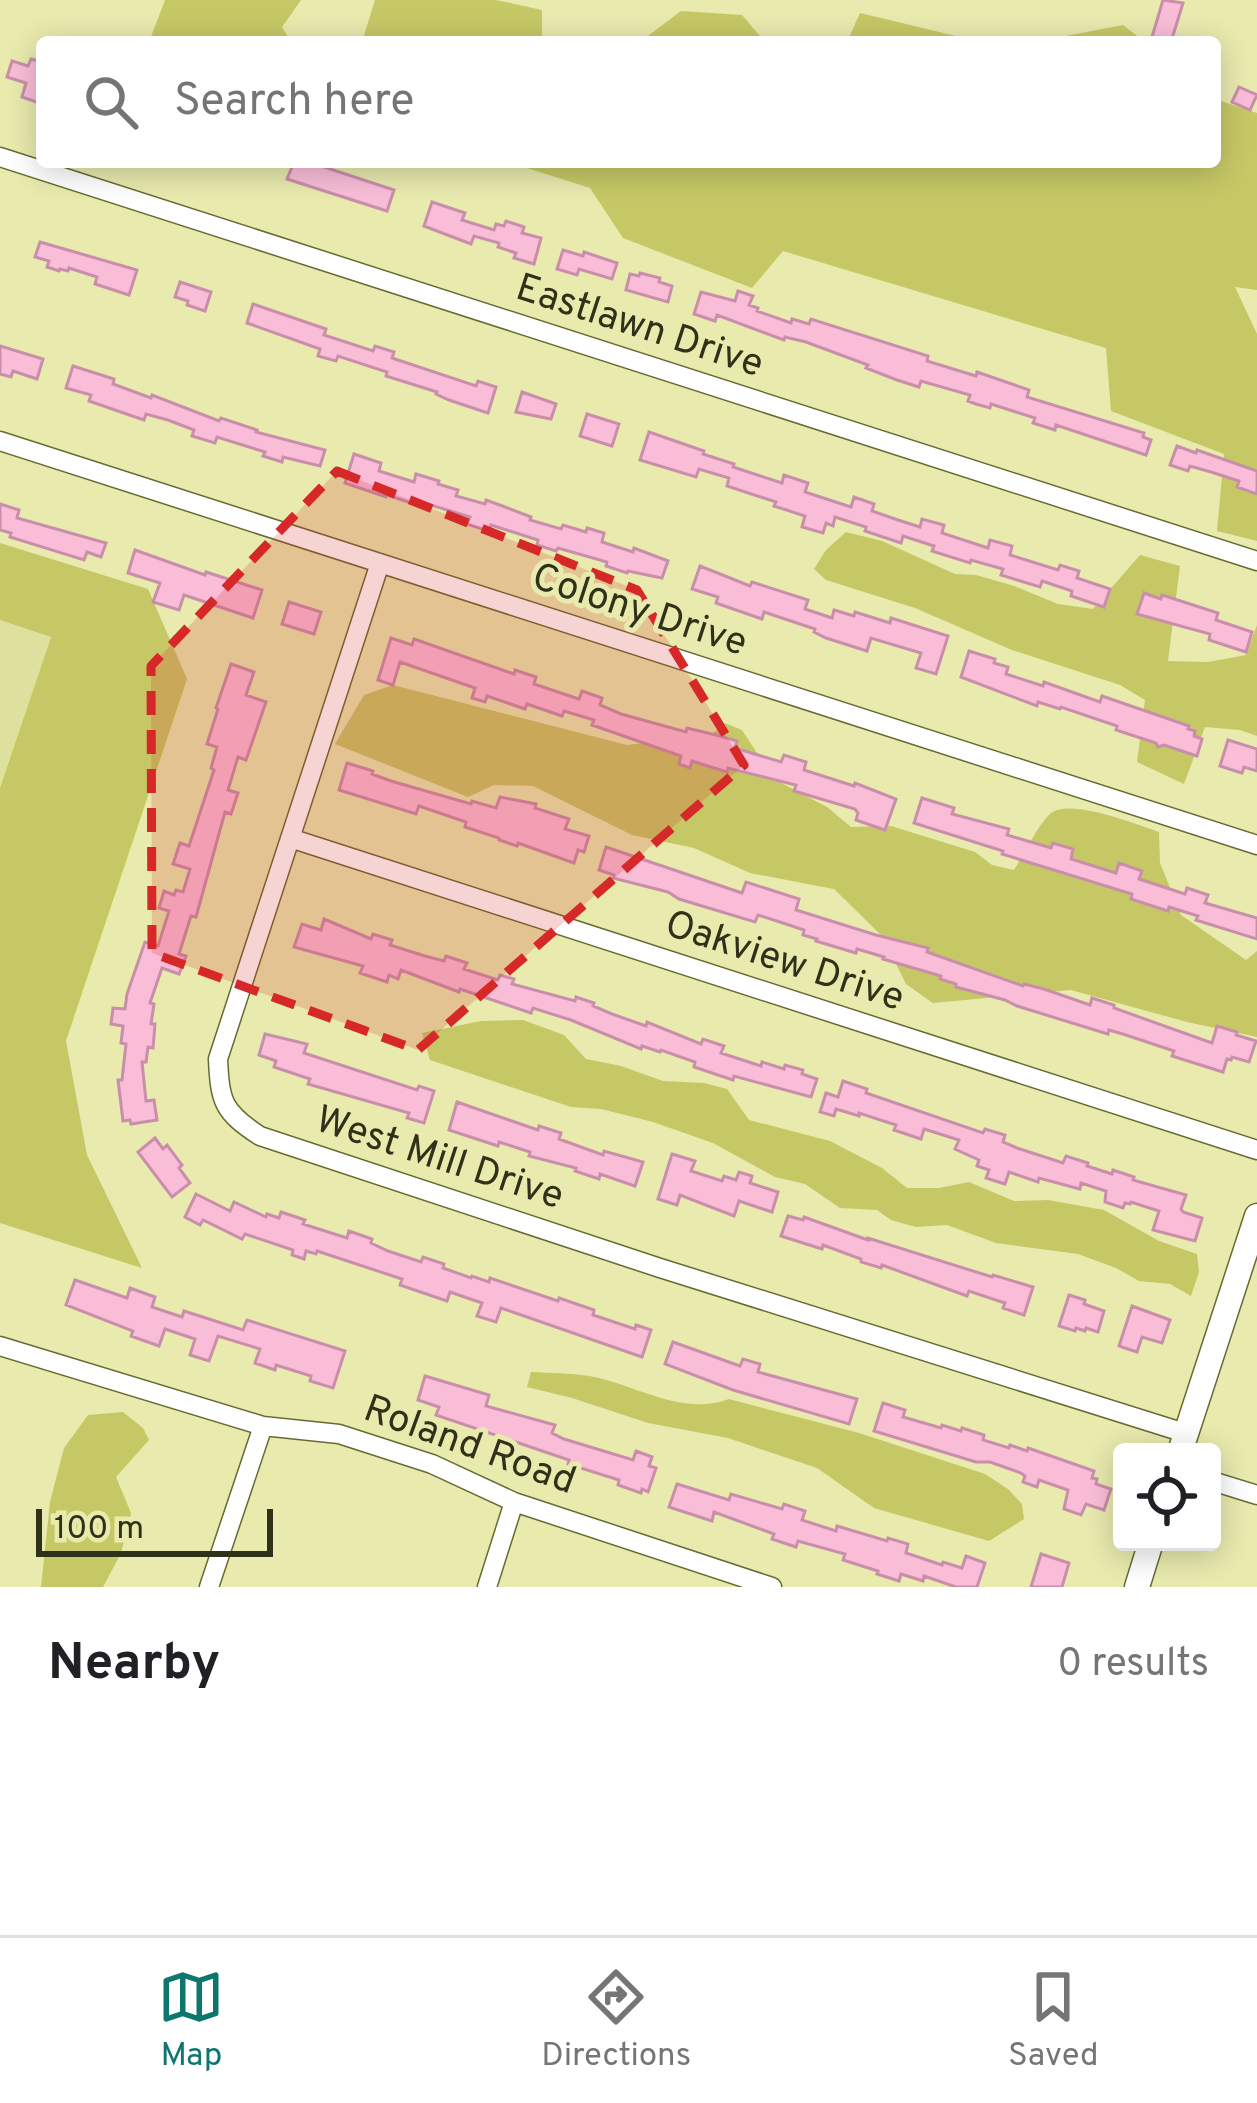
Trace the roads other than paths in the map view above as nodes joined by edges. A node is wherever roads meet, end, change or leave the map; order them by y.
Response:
1 (0, 157) edge
2 (0, 441) edge
3 (1257, 561) edge
4 (380, 563) junction
5 (290, 838) junction
6 (1257, 845) edge
7 (1257, 1150) edge
8 (1257, 1216) edge
9 (1252, 1250) edge
10 (1, 1351) edge
11 (262, 1426) junction
12 (1182, 1442) edge
13 (1221, 1484) edge
14 (1257, 1495) edge
15 (514, 1502) junction
16 (1148, 1551) edge
17 (209, 1587) edge
18 (487, 1587) edge
19 (772, 1587) edge
20 (1137, 1587) edge

1 - 3 street, Eastlawn Drive
2 - 4 street, Colony Drive
4 - 5 street, West Mill Drive
4 - 6 street, Colony Drive
5 - 7 street, Oakview Drive
5 - 12 street, West Mill Drive
8 - 9 street
9 - 12 street
10 - 11 street, Roland Road
11 - 15 street, Roland Road
11 - 17 street
13 - 14 street
15 - 18 street
15 - 19 street, Roland Road
16 - 20 street

